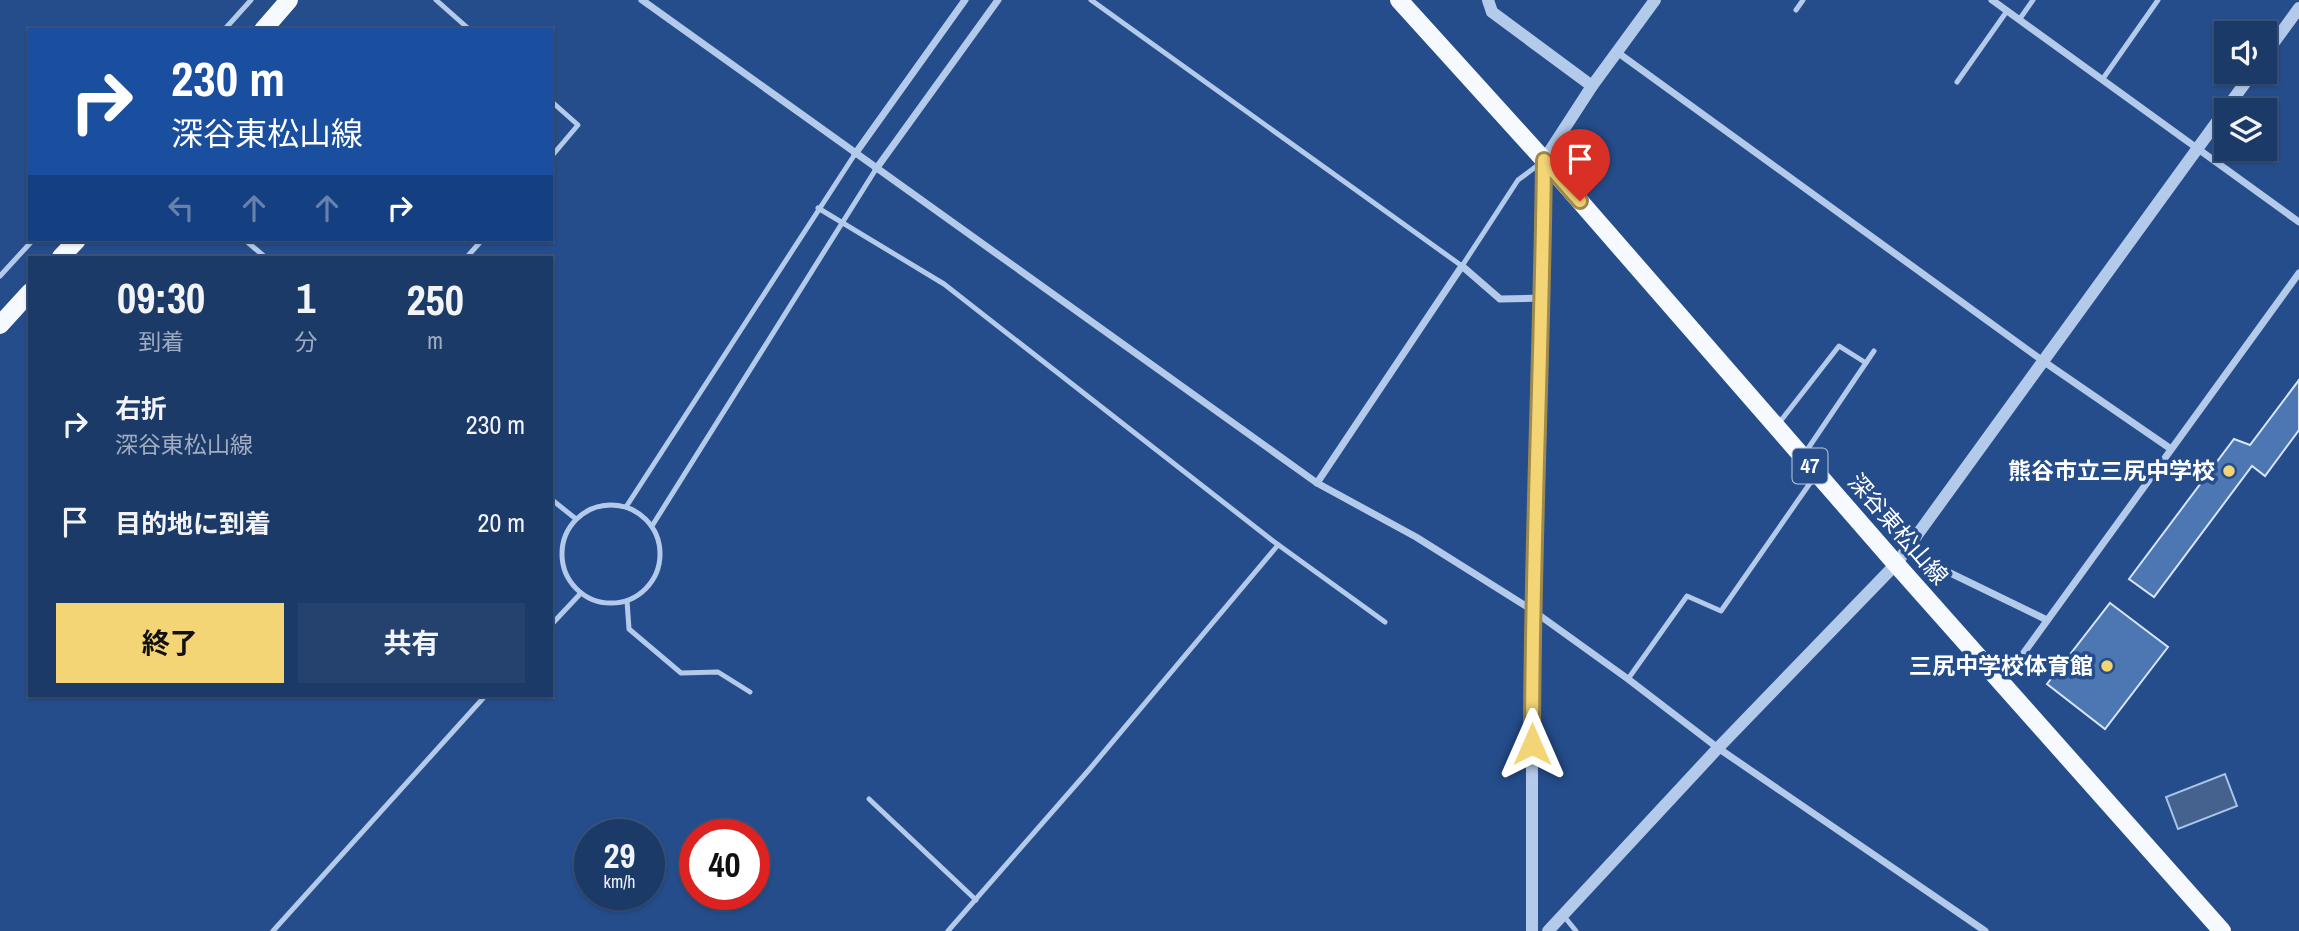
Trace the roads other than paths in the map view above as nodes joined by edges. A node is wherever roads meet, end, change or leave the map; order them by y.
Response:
1 (251, 0) edge
2 (289, 0) edge
3 (436, 0) edge
4 (642, 0) edge
5 (965, 0) edge
6 (998, 0) edge
7 (1091, 0) edge
8 (1399, 0) edge
9 (1488, 0) edge
10 (1655, 0) edge
11 (1803, 0) edge
12 (1992, 0) edge
13 (2034, 0) edge
14 (2158, 0) edge
15 (2299, 8) edge
16 (1796, 10) dead end
17 (2007, 11) junction
18 (2019, 20) junction
19 (226, 28) edge
20 (265, 28) edge
21 (468, 28) edge
22 (2277, 38) edge
23 (1618, 52) junction
24 (2102, 80) junction
25 (1957, 82) dead end
26 (2244, 84) edge
27 (1592, 86) junction
28 (553, 103) edge
29 (2196, 150) junction
30 (855, 154) junction
31 (553, 155) edge
32 (1544, 160) junction
33 (876, 169) junction
34 (818, 208) junction
35 (842, 222) junction
36 (2299, 222) edge
37 (31, 242) edge
38 (75, 242) edge
39 (247, 242) edge
40 (480, 242) edge
41 (62, 256) edge
42 (264, 256) edge
43 (468, 256) edge
44 (1462, 266) junction
45 (2299, 273) edge
46 (0, 276) edge
47 (28, 294) edge
48 (1543, 298) junction
49 (0, 325) edge
50 (1874, 351) dead end
51 (2043, 360) junction
52 (1866, 363) junction
53 (1776, 427) junction
54 (2171, 449) junction
55 (1803, 457) junction
56 (1817, 474) junction
57 (1317, 483) junction
58 (553, 501) edge
59 (626, 507) junction
60 (576, 519) junction
61 (652, 526) junction
62 (1278, 545) junction
63 (1901, 558) junction
64 (581, 593) junction
65 (627, 601) junction
66 (1532, 610) junction
67 (2047, 620) junction
68 (1385, 622) dead end
69 (553, 623) edge
70 (1628, 679) junction
71 (2002, 683) junction
72 (750, 692) dead end
73 (484, 697) edge
74 (1718, 748) junction
75 (869, 799) dead end
76 (976, 900) junction
77 (1563, 915) junction
78 (273, 931) edge
79 (948, 931) edge
80 (1532, 931) edge
81 (1548, 931) edge
82 (1576, 931) edge
83 (1985, 931) edge
84 (2222, 931) edge

1 - 19 lane
2 - 20 main road
3 - 21 lane
4 - 30 street
5 - 30 street
6 - 33 street
7 - 44 lane
8 - 32 main road, 深谷東松山線 / 47
9 - 27 street
10 - 23 street
11 - 16 lane
12 - 17 street
13 - 18 lane
14 - 24 lane
15 - 22 street
17 - 18 street
17 - 25 lane
18 - 24 street
23 - 27 street
23 - 51 street
24 - 29 street
26 - 29 street
27 - 32 street
28 - 31 lane
29 - 36 street
29 - 51 street
30 - 33 street
30 - 34 lane
32 - 44 lane
32 - 48 street
32 - 53 main road, 深谷東松山線 / 47
33 - 35 lane
33 - 57 street
34 - 35 lane
34 - 59 lane
35 - 61 lane
35 - 62 lane
37 - 46 lane
38 - 41 main road
39 - 42 lane
40 - 43 lane
44 - 48 street
44 - 57 street
45 - 54 street
47 - 49 main road
48 - 66 street
50 - 52 lane
51 - 54 street
51 - 63 street
52 - 53 lane
52 - 55 lane
53 - 55 main road, 深谷東松山線 / 47
54 - 67 street
55 - 56 main road, 深谷東松山線 / 47
56 - 63 main road, 深谷東松山線 / 47
56 - 70 lane
57 - 66 street
58 - 60 lane
59 - 60 lane
59 - 61 lane
60 - 64 lane
61 - 65 lane
62 - 68 lane
62 - 76 lane
63 - 67 street
63 - 71 main road, 深谷東松山線 / 47
63 - 74 street
64 - 65 lane
64 - 69 lane
65 - 72 lane
66 - 70 street
66 - 80 street
67 - 71 street
70 - 74 street
71 - 84 main road, 深谷東松山線 / 47
73 - 78 lane
74 - 77 street
74 - 83 street
75 - 76 lane
76 - 79 lane
77 - 81 street
77 - 82 lane

